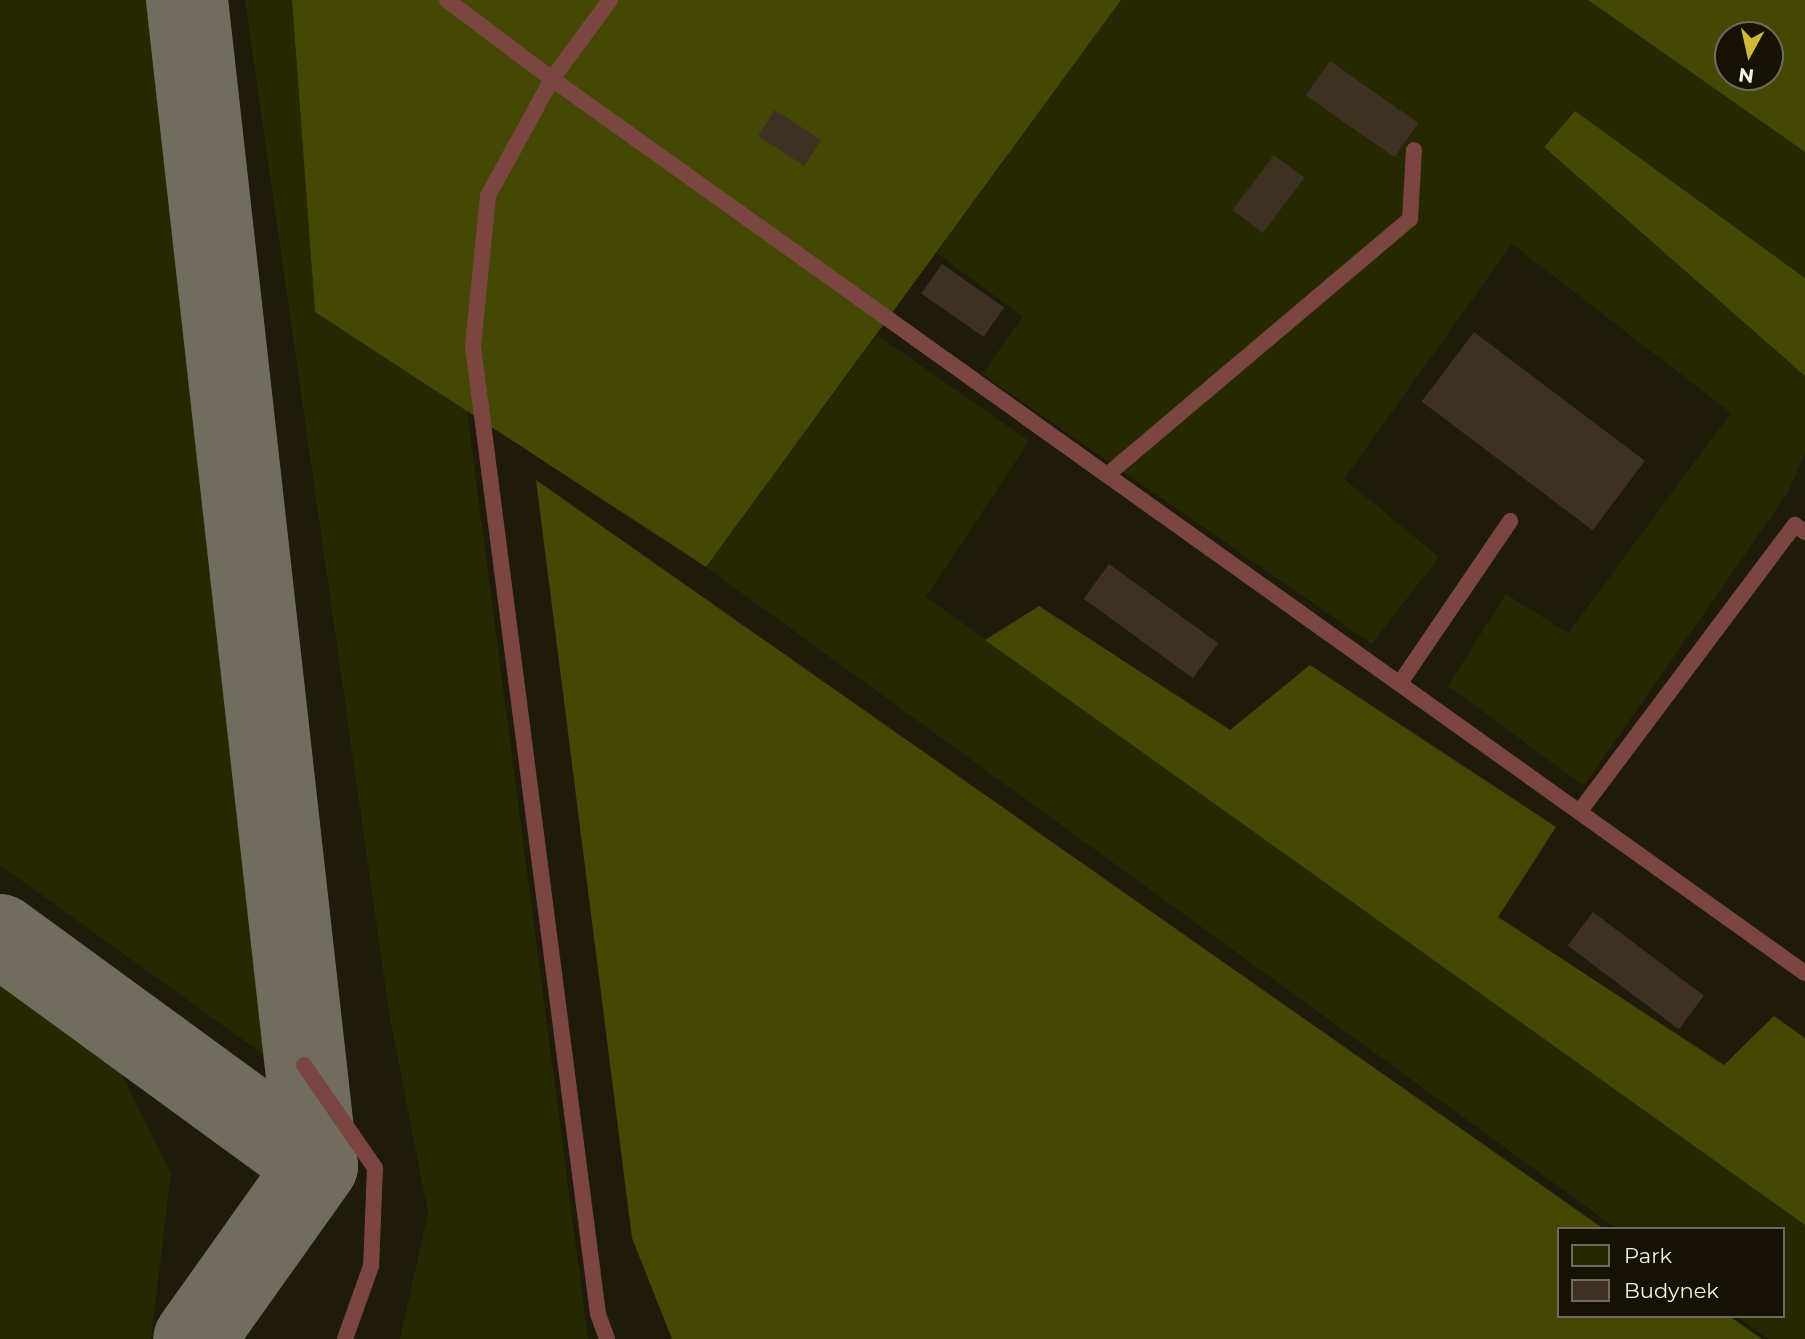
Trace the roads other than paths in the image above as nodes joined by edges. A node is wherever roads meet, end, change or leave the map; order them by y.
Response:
1 (447, 0) edge
2 (610, 0) edge
3 (552, 79) junction
4 (1414, 150) dead end
5 (1107, 475) junction
6 (1510, 521) dead end
7 (1805, 532) edge
8 (1400, 683) junction
9 (1580, 811) junction
10 (1805, 973) edge
11 (304, 1065) dead end
12 (345, 1339) edge
13 (607, 1339) edge

1 - 3 lane
2 - 3 lane
3 - 5 lane
3 - 13 lane
4 - 5 lane
5 - 8 lane
6 - 8 lane
7 - 9 lane
8 - 9 lane
9 - 10 lane
11 - 12 lane

